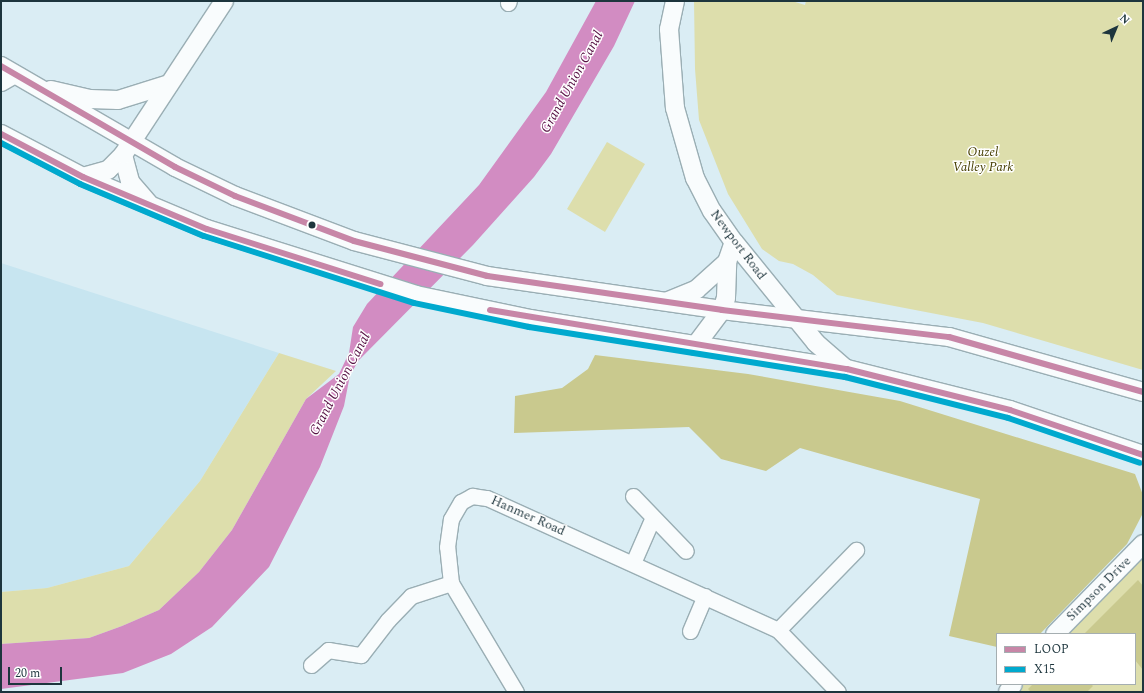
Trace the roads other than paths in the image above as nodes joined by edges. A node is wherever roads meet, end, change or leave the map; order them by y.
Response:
1 (224, 1) edge
2 (675, 1) edge
3 (10, 76) edge
4 (166, 85) junction
5 (37, 88) junction
6 (1, 134) edge
7 (127, 148) junction
8 (78, 174) junction
9 (151, 206) junction
10 (734, 242) junction
11 (727, 262) junction
12 (668, 301) junction
13 (722, 310) junction
14 (797, 317) junction
15 (695, 346) junction
16 (847, 369) junction
17 (1143, 392) edge
18 (1143, 455) edge
19 (633, 496) dead end
20 (653, 517) junction
21 (1143, 544) edge
22 (856, 550) dead end
23 (686, 551) dead end
24 (633, 564) junction
25 (451, 583) junction
26 (705, 596) junction
27 (778, 630) junction
28 (690, 632) dead end
29 (1056, 633) edge
30 (312, 666) dead end
31 (516, 692) edge
32 (838, 692) edge

1 - 4 street
2 - 10 street, Newport Road
3 - 5 street
4 - 5 street
4 - 7 street
5 - 7 street
6 - 8 street
7 - 8 street
7 - 9 street
7 - 12 street
8 - 9 street
9 - 15 street
10 - 11 street
10 - 14 street, Newport Road
11 - 12 street
11 - 13 street
12 - 13 street
13 - 14 street
13 - 15 street
14 - 16 street, Newport Road
14 - 17 street
15 - 16 street
16 - 18 street
19 - 20 street
20 - 23 street
20 - 24 street
21 - 29 street, Simpson Drive
22 - 27 street
24 - 25 street, Hanmer Road
24 - 26 street, Hanmer Road
25 - 30 street
25 - 31 street, Hanmer Road
26 - 27 street, Hanmer Road
26 - 28 street
27 - 32 street, Hanmer Road

